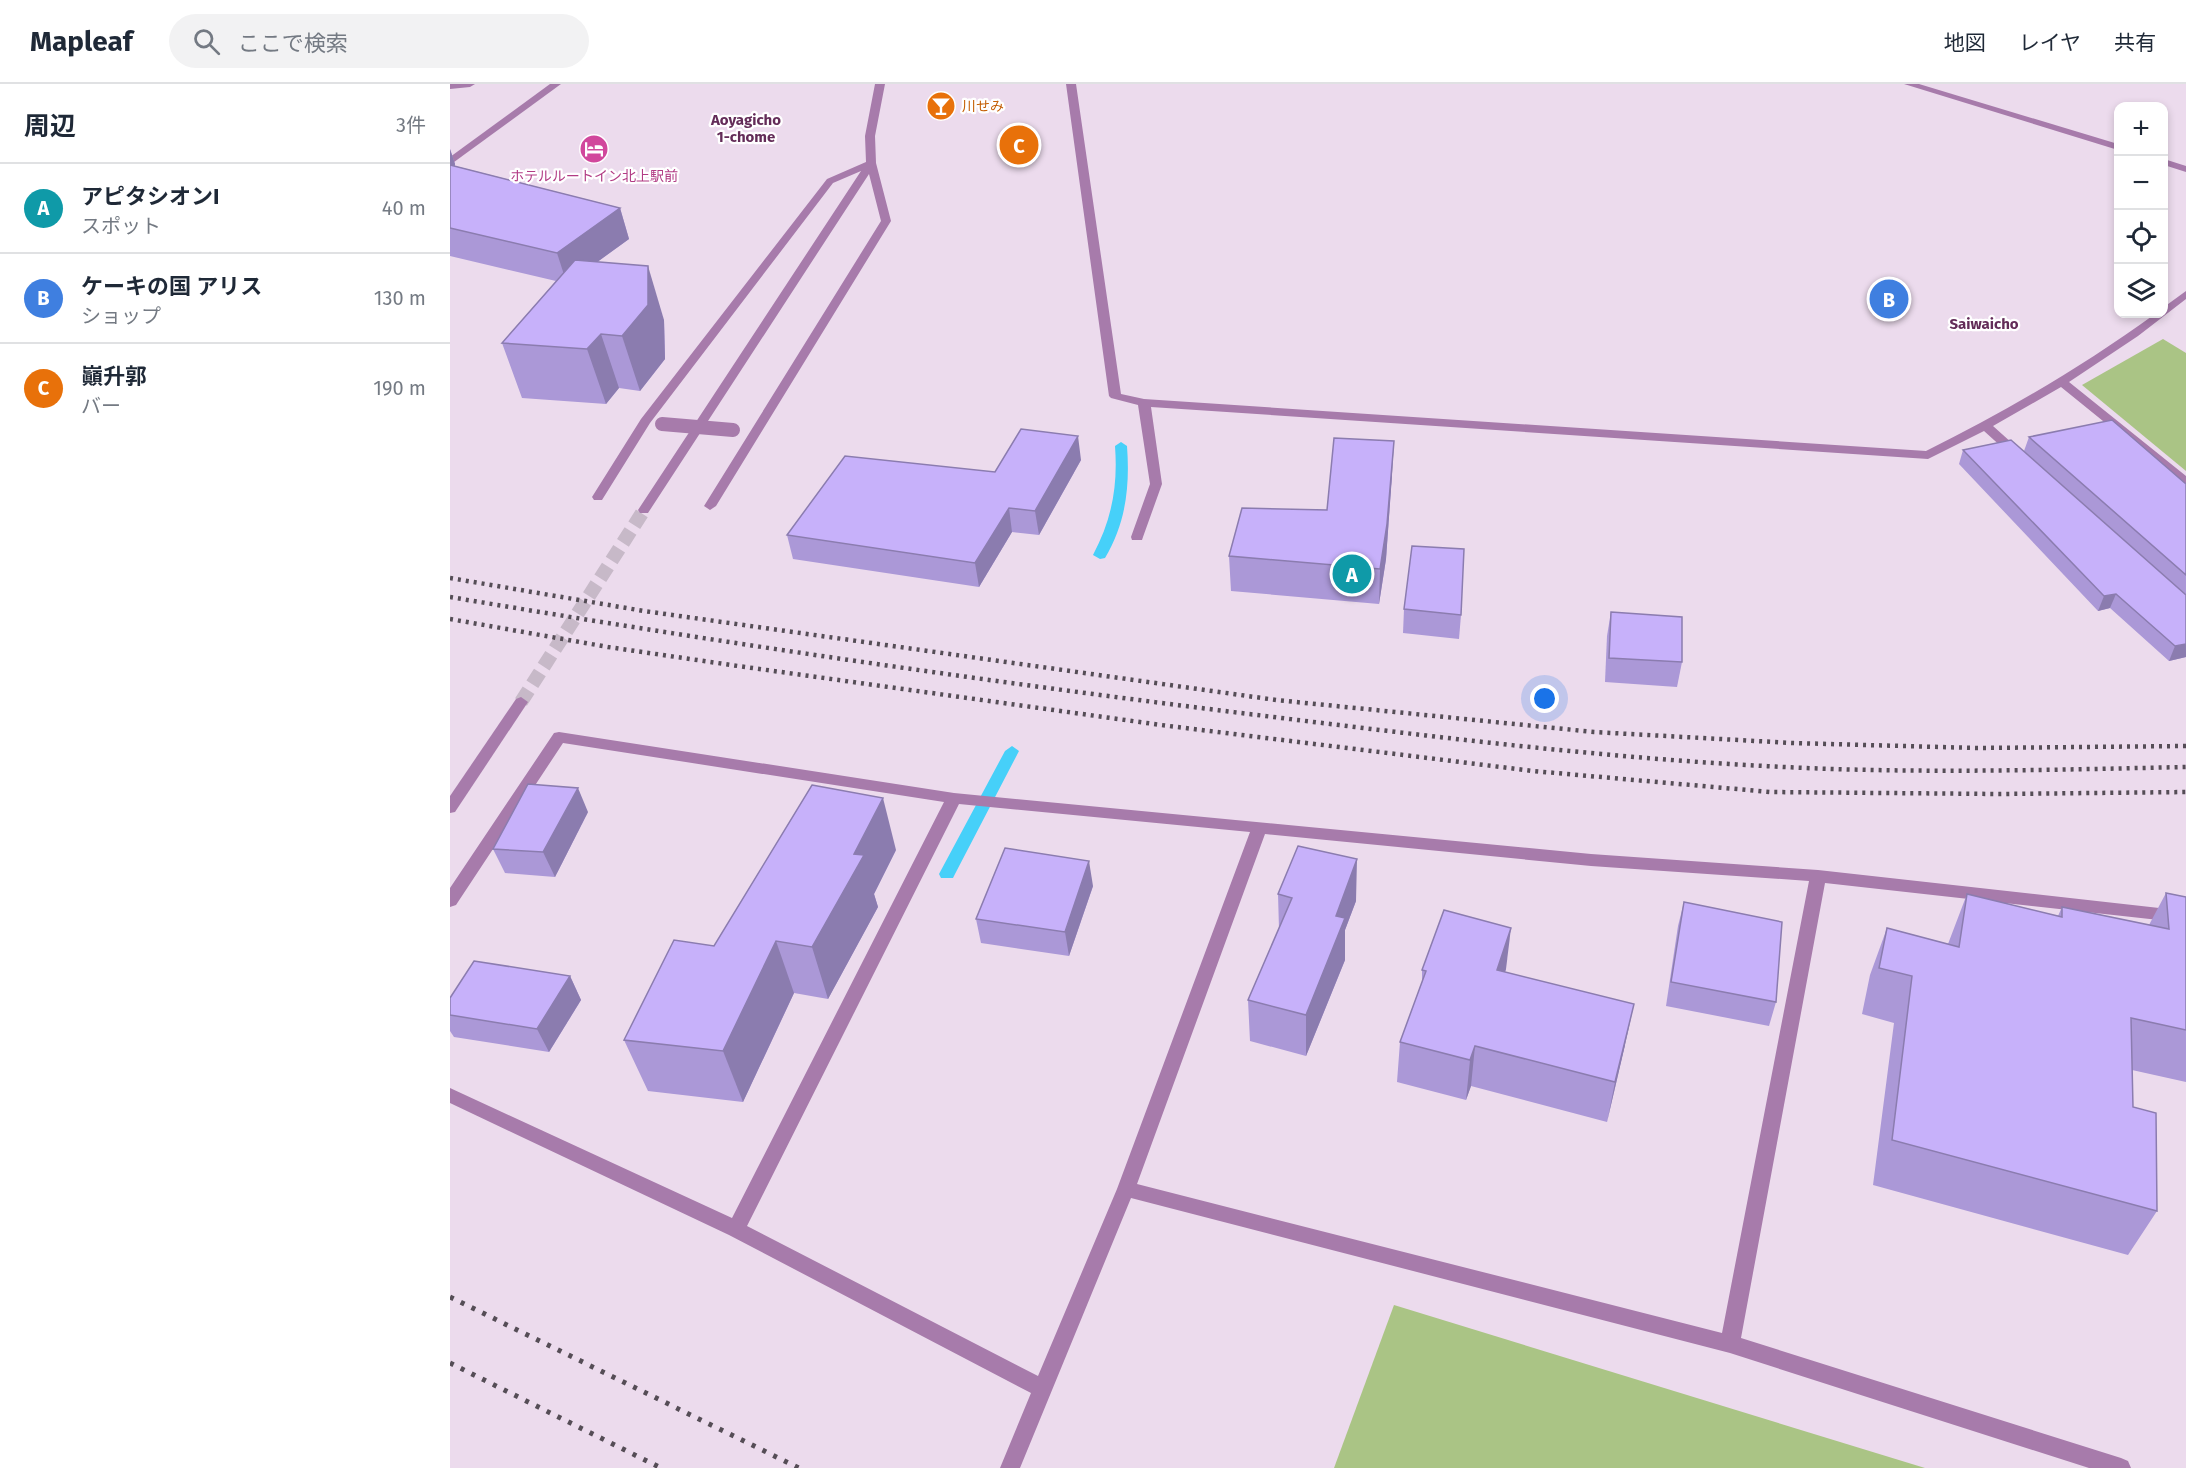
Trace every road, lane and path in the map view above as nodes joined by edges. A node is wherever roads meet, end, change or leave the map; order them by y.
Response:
1 (470, 84) edge
2 (556, 84) edge
3 (880, 84) edge
4 (1071, 84) edge
5 (1909, 84) edge
6 (450, 86) edge
7 (2114, 146) edge
8 (450, 162) edge
9 (871, 163) junction
10 (2168, 164) edge
11 (2186, 169) edge
12 (2186, 294) edge
13 (2168, 308) edge
14 (2155, 318) edge
15 (2061, 381) junction
16 (1144, 403) junction
17 (645, 422) junction
18 (1986, 426) junction
19 (755, 431) junction
20 (2030, 465) edge
21 (2186, 482) edge
22 (598, 497) dead end
23 (710, 506) dead end
24 (644, 510) tunnel mouth
25 (1137, 537) dead end
26 (521, 702) tunnel mouth
27 (954, 798) junction
28 (450, 808) edge
29 (1259, 829) junction
30 (1818, 876) junction
31 (450, 901) edge
32 (2186, 917) edge
33 (450, 1095) edge
34 (1126, 1189) junction
35 (736, 1229) junction
36 (1730, 1344) junction
37 (1043, 1389) junction
38 (1010, 1468) edge
39 (2121, 1468) edge

1 - 6 street
2 - 8 street
3 - 9 street
4 - 16 street
5 - 7 street
9 - 17 street
9 - 19 street
9 - 24 street
10 - 11 street
12 - 13 street
14 - 15 street
15 - 18 street
15 - 21 street
16 - 18 street
16 - 25 street
17 - 19 street, bridge
17 - 22 street
18 - 20 street
19 - 23 street
26 - 28 street
27 - 29 street
27 - 31 street
27 - 35 street
29 - 30 street
29 - 34 street
30 - 32 street
30 - 36 street
33 - 35 street
34 - 36 street
34 - 37 street
35 - 37 street
36 - 39 street
37 - 38 street

